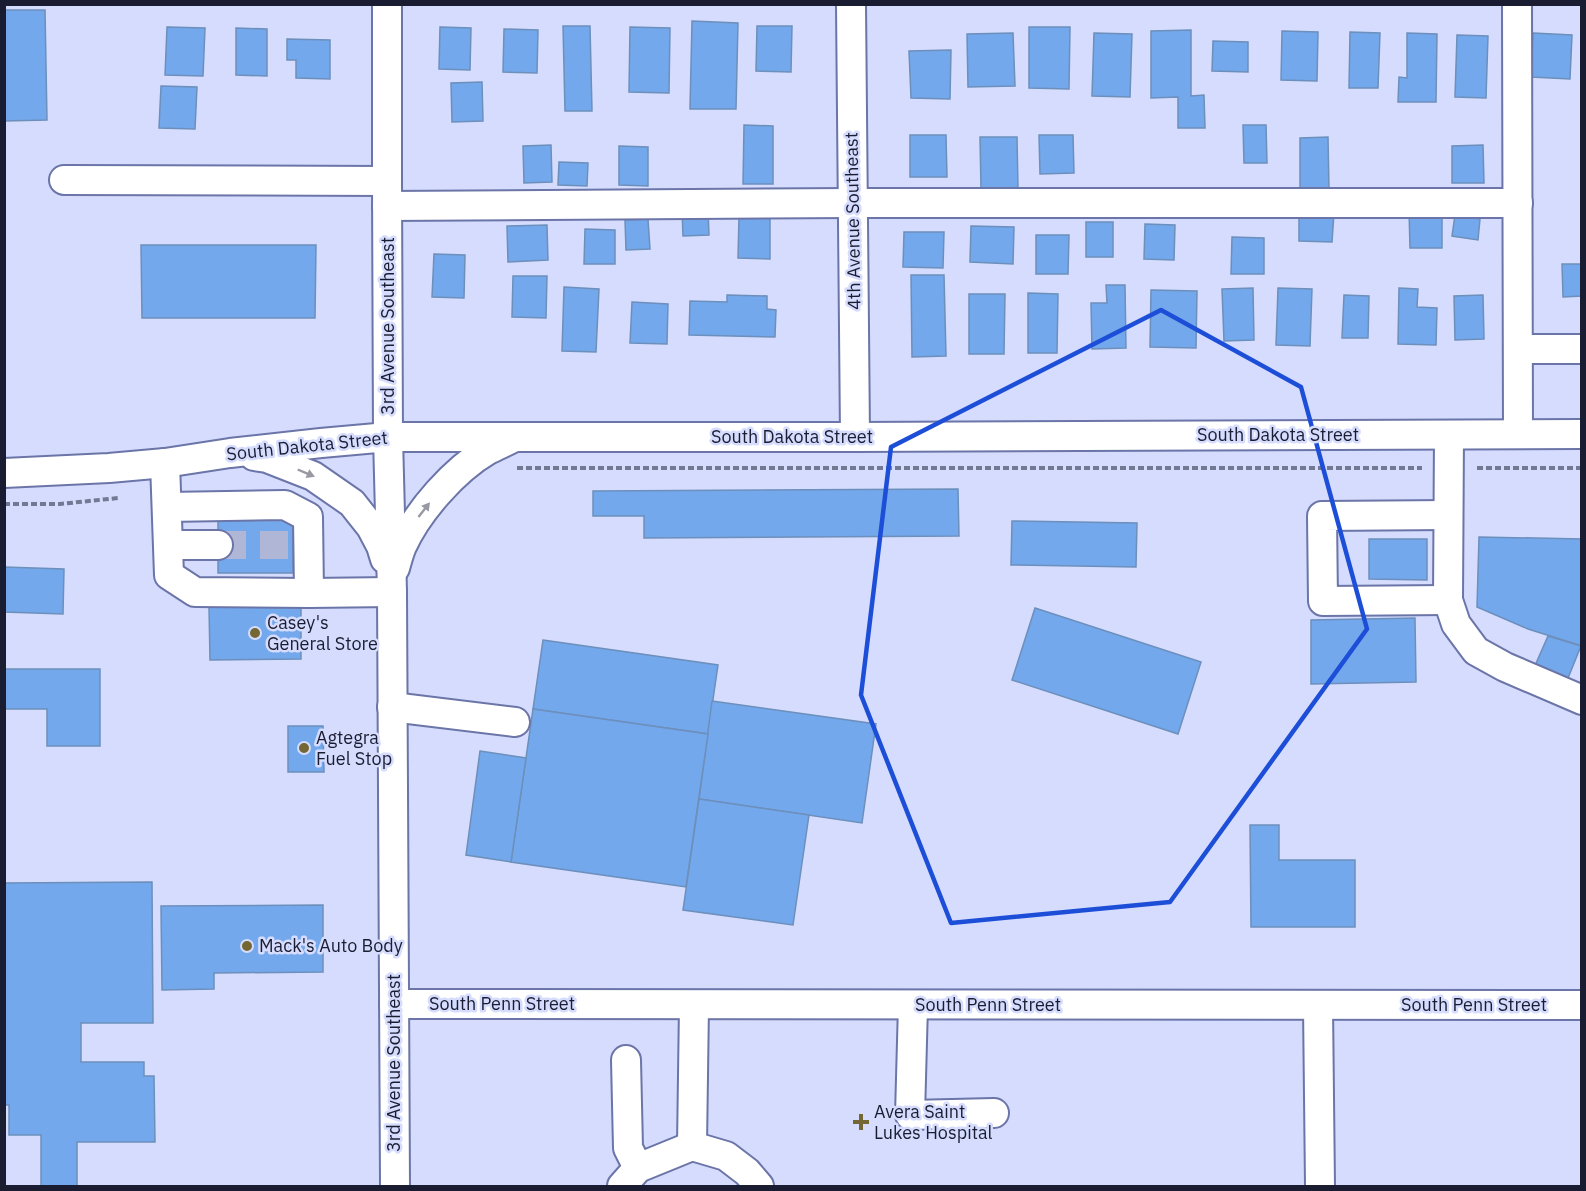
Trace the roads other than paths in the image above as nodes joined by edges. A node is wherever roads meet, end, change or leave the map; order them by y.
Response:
1 (387, 4) edge
2 (851, 4) edge
3 (1517, 4) edge
4 (64, 180) dead end
5 (387, 193) junction
6 (853, 203) junction
7 (1518, 203) junction
8 (1518, 349) junction
9 (1581, 349) edge
10 (1581, 434) edge
11 (1449, 435) junction
12 (1518, 435) junction
13 (388, 437) junction
14 (515, 437) junction
15 (855, 437) junction
16 (230, 453) junction
17 (165, 463) junction
18 (4, 473) edge
19 (167, 507) junction
20 (1448, 515) junction
21 (168, 544) junction
22 (218, 544) tunnel mouth
23 (391, 587) junction
24 (309, 593) junction
25 (1448, 600) junction
26 (1581, 700) edge
27 (392, 707) junction
28 (515, 722) dead end
29 (394, 1004) junction
30 (694, 1005) junction
31 (913, 1005) junction
32 (1581, 1005) edge
33 (1318, 1006) junction
34 (626, 1060) dead end
35 (994, 1113) dead end
36 (692, 1146) junction
37 (630, 1177) edge
38 (395, 1186) edge
39 (759, 1186) edge
40 (1320, 1186) edge

1 - 5 street, 3rd Avenue Southeast
2 - 6 street, 4th Avenue Southeast
3 - 7 street
4 - 5 street
5 - 6 street
5 - 13 street, 3rd Avenue Southeast
6 - 7 street
6 - 15 street, 4th Avenue Southeast
7 - 8 street
8 - 9 street
8 - 12 street
10 - 12 street, South Dakota Street
11 - 12 street, South Dakota Street
11 - 15 street, South Dakota Street
11 - 20 street
13 - 14 street, South Dakota Street
13 - 16 street, South Dakota Street
13 - 23 street, 3rd Avenue Southeast
14 - 15 street, South Dakota Street
23 -> 14 street
16 - 17 street, South Dakota Street
16 -> 23 street
17 - 18 street, South Dakota Street
17 - 19 street
19 - 21 street
19 - 24 street
20 - 25 street
20 - 25 street
21 - 22 street
21 - 24 street
23 - 24 street
23 - 27 street, 3rd Avenue Southeast
25 - 26 street
27 - 28 street
27 - 29 street, 3rd Avenue Southeast
29 - 30 street, South Penn Street
29 - 38 street, 3rd Avenue Southeast
30 - 31 street, South Penn Street
30 - 36 street
31 - 33 street, South Penn Street
31 - 35 street
32 - 33 street, South Penn Street
33 - 40 street
34 - 37 street
36 - 37 street
36 - 39 street

